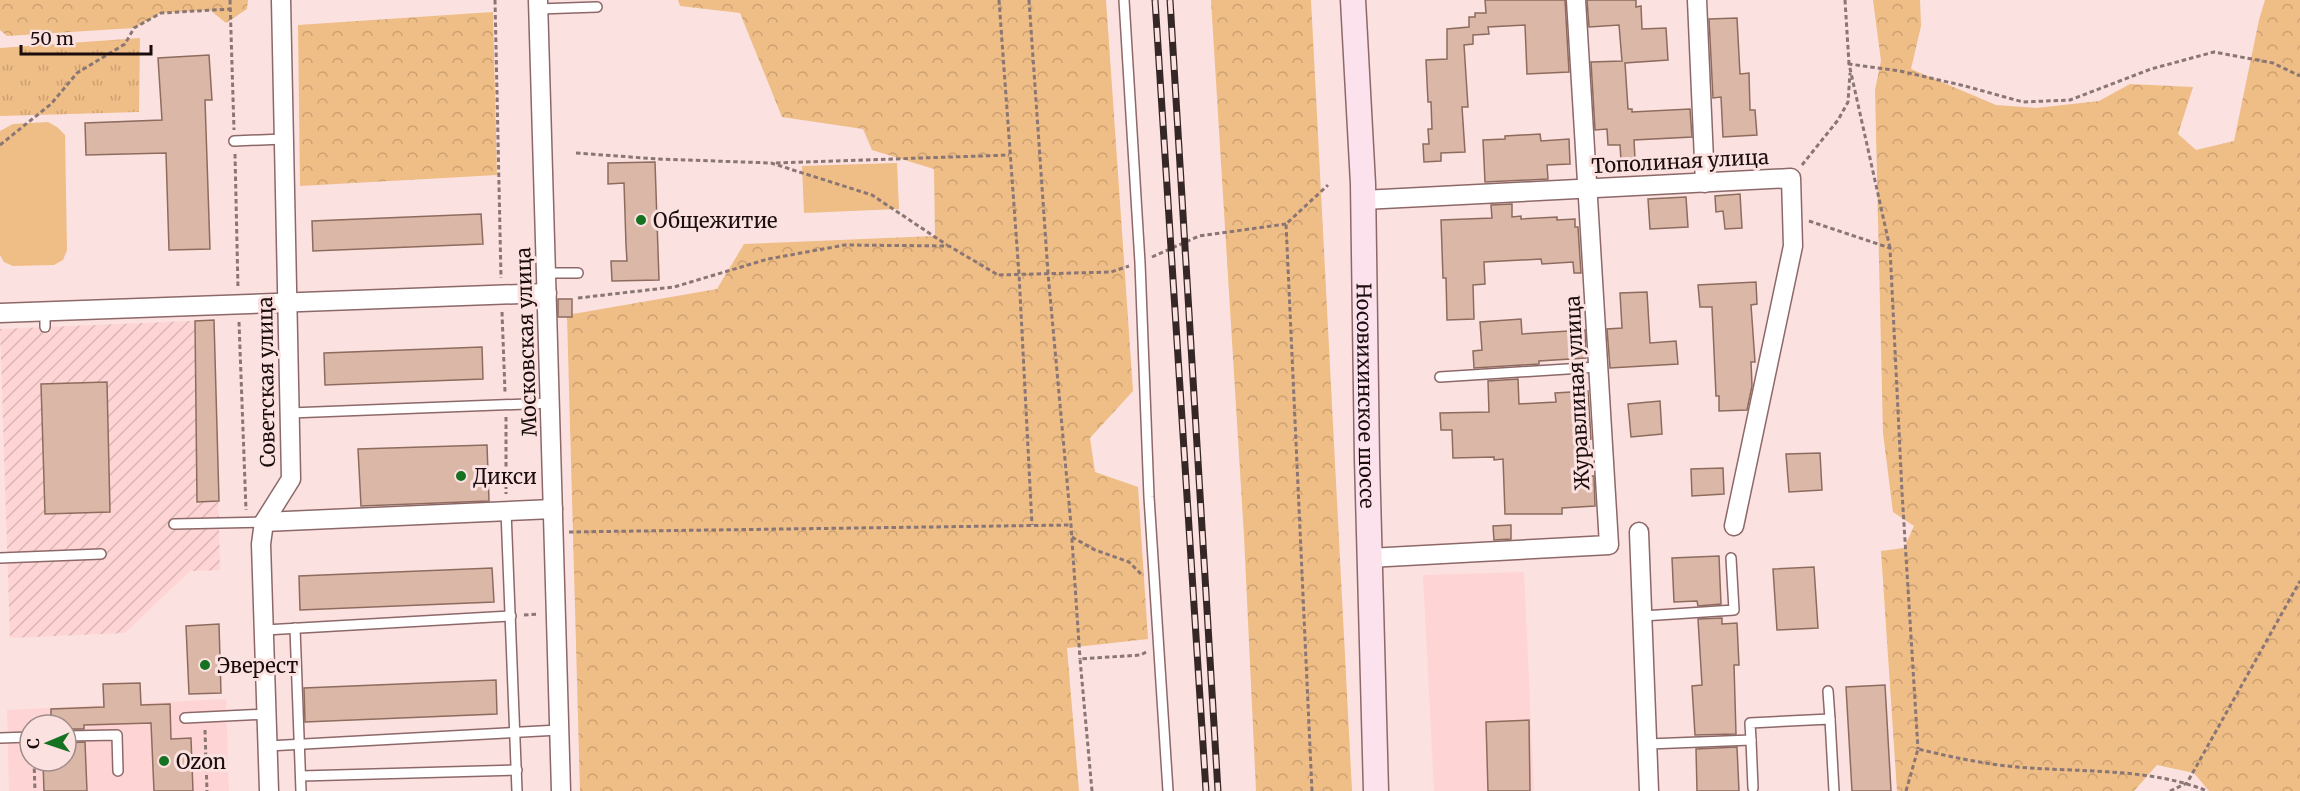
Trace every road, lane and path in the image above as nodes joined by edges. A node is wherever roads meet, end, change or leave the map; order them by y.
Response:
1 (230, 0) edge
2 (281, 0) edge
3 (495, 0) edge
4 (999, 0) edge
5 (1029, 0) edge
6 (1124, 0) edge
7 (1353, 0) edge
8 (1576, 0) edge
9 (1697, 0) edge
10 (1845, 0) edge
11 (538, 4) edge
12 (597, 7) dead end
13 (231, 9) junction
14 (1849, 64) junction
15 (2300, 76) edge
16 (284, 139) junction
17 (234, 141) junction
18 (0, 145) edge
19 (576, 153) dead end
20 (1010, 155) junction
21 (771, 163) junction
22 (1791, 178) junction
23 (1705, 183) junction
24 (1328, 185) dead end
25 (1588, 188) junction
26 (1363, 200) junction
27 (1792, 216) junction
28 (1286, 224) junction
29 (949, 246) junction
30 (1890, 248) junction
31 (1140, 263) junction
32 (547, 273) junction
33 (578, 273) dead end
34 (1048, 273) junction
35 (1019, 274) junction
36 (547, 293) junction
37 (502, 296) junction
38 (579, 298) dead end
39 (287, 303) junction
40 (238, 305) junction
41 (0, 313) edge
42 (1598, 367) junction
43 (1440, 377) dead end
44 (551, 403) junction
45 (290, 413) junction
46 (553, 509) junction
47 (506, 511) junction
48 (255, 522) junction
49 (174, 524) dead end
50 (1032, 525) junction
51 (1071, 525) junction
52 (1734, 526) dead end
53 (554, 532) junction
54 (1639, 532) dead end
55 (1072, 537) junction
56 (100, 554) dead end
57 (0, 558) edge
58 (1369, 558) junction
59 (1731, 558) dead end
60 (2300, 581) edge
61 (1155, 588) junction
62 (556, 613) junction
63 (511, 616) junction
64 (1643, 616) junction
65 (295, 628) junction
66 (265, 630) junction
67 (1159, 644) junction
68 (1080, 659) junction
69 (1828, 691) dead end
70 (267, 714) junction
71 (204, 717) junction
72 (185, 718) dead end
73 (1830, 719) junction
74 (559, 730) junction
75 (515, 733) junction
76 (78, 736) edge
77 (18, 737) edge
78 (0, 738) edge
79 (1751, 740) junction
80 (299, 744) junction
81 (1648, 744) junction
82 (268, 746) junction
83 (1918, 749) junction
84 (516, 770) junction
85 (118, 771) dead end
86 (34, 773) edge
87 (301, 776) junction
88 (2187, 783) junction
89 (1753, 788) dead end
90 (35, 791) edge
91 (207, 791) edge
92 (269, 791) edge
93 (301, 791) edge
94 (517, 791) edge
95 (561, 791) edge
96 (1092, 791) edge
97 (1168, 791) edge
98 (1312, 791) edge
99 (1376, 791) edge
100 (1649, 791) edge
101 (1834, 791) edge
102 (1906, 791) edge
103 (2170, 791) edge
104 (2207, 791) edge

1 - 13 path
2 - 16 street, Советская улица
3 - 37 path
4 - 20 path
5 - 34 path
6 - 31 lane
7 - 26 main road, Носовихинское шоссе
8 - 25 street, Журавлиная улица
9 - 23 street
10 - 14 path
11 - 12 lane
11 - 32 street, Московская улица
13 - 17 path
13 - 18 path
14 - 15 path
14 - 22 path
14 - 30 path
16 - 17 lane
16 - 39 street, Советская улица
17 - 40 path
19 - 21 path
20 - 21 path
20 - 35 path
21 - 29 path
22 - 23 street, Тополиная улица
22 - 27 street, Тополиная улица
23 - 25 street, Тополиная улица
24 - 28 path
25 - 26 street, Тополиная улица
25 - 42 street, Журавлиная улица
26 - 58 main road, Носовихинское шоссе
27 - 30 path
27 - 52 street, Тополиная улица
28 - 31 path
28 - 98 path
29 - 35 path
29 - 38 path
30 - 83 path
31 - 34 path
31 - 61 lane
32 - 33 lane
32 - 36 street, Московская улица
34 - 35 path
34 - 51 path
35 - 50 path
36 - 37 street
36 - 44 street, Московская улица
37 - 39 street
39 - 40 street
39 - 45 street, Советская улица
40 - 41 street
40 - 48 path
42 - 43 lane
42 - 58 street, Журавлиная улица
44 - 45 lane
44 - 46 street, Московская улица
45 - 48 street, Советская улица
46 - 47 street
46 - 53 street, Московская улица
47 - 48 street
47 - 63 lane
48 - 49 lane
48 - 66 street, Советская улица
50 - 51 path
50 - 53 path
51 - 55 path
53 - 62 street, Московская улица
54 - 64 street
55 - 61 path
55 - 68 path
56 - 57 lane
58 - 99 main road, Носовихинское шоссе
59 - 64 lane
60 - 88 path
61 - 67 lane
62 - 63 path
62 - 74 street, Московская улица
63 - 65 lane
63 - 75 lane
64 - 81 street
65 - 66 lane
65 - 80 lane
66 - 70 street, Советская улица
67 - 68 path
67 - 97 lane
68 - 96 path
69 - 73 lane
70 - 71 lane
70 - 82 street, Советская улица
71 - 72 lane
71 - 91 path
73 - 79 lane
73 - 101 lane
74 - 75 lane
74 - 95 street, Московская улица
75 - 80 lane
75 - 84 lane
76 - 85 lane
77 - 78 lane
79 - 81 lane
79 - 89 lane
80 - 82 lane
80 - 87 lane
81 - 100 street
82 - 92 street, Советская улица
83 - 88 path
83 - 102 path
84 - 87 lane
84 - 94 lane
86 - 90 path
87 - 93 lane
88 - 103 path
88 - 104 path

